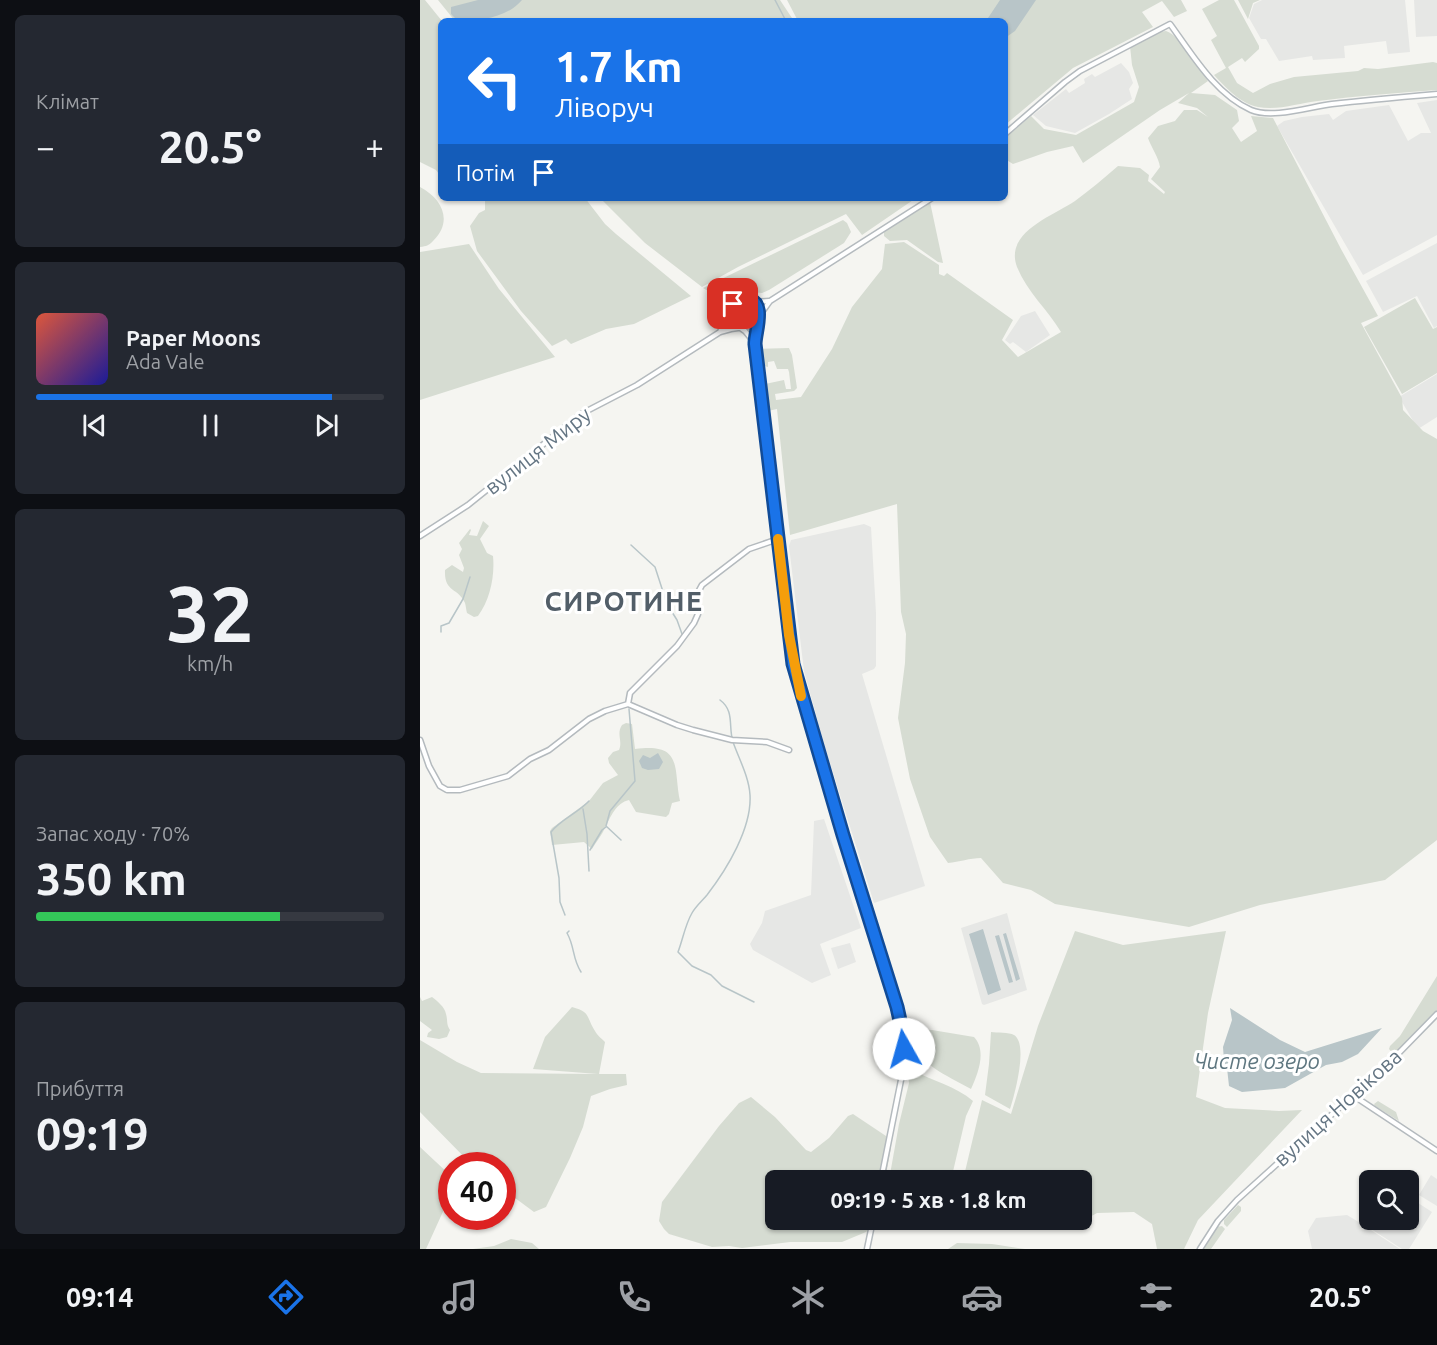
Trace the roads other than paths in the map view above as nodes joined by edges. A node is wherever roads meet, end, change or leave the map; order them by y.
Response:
1 (1437, 94) edge
2 (1008, 131) edge
3 (927, 201) edge
4 (753, 302) junction
5 (770, 302) junction
6 (729, 312) junction
7 (726, 319) junction
8 (758, 319) junction
9 (734, 325) junction
10 (739, 328) junction
11 (720, 332) junction
12 (755, 344) junction
13 (420, 536) edge
14 (778, 539) junction
15 (628, 704) junction
16 (420, 740) edge
17 (789, 750) dead end
18 (1437, 1014) edge
19 (1354, 1096) junction
20 (1437, 1151) edge
21 (884, 1170) edge
22 (871, 1230) edge
23 (867, 1249) edge
24 (1200, 1249) edge

1 - 2 street
3 - 5 street
4 - 5 street
4 - 6 street
4 - 8 street
5 - 8 street
6 - 7 street
6 - 9 street
7 - 9 street
7 - 11 street
8 - 10 street
8 - 12 street
9 - 10 street
10 - 11 street
10 - 12 street
11 - 13 street, вулиця Миру
12 - 14 street
14 - 15 street
14 - 21 street
15 - 16 street
15 - 17 street
18 - 19 street, вулиця Новікова
19 - 20 street
19 - 24 street, вулиця Новікова
22 - 23 street

